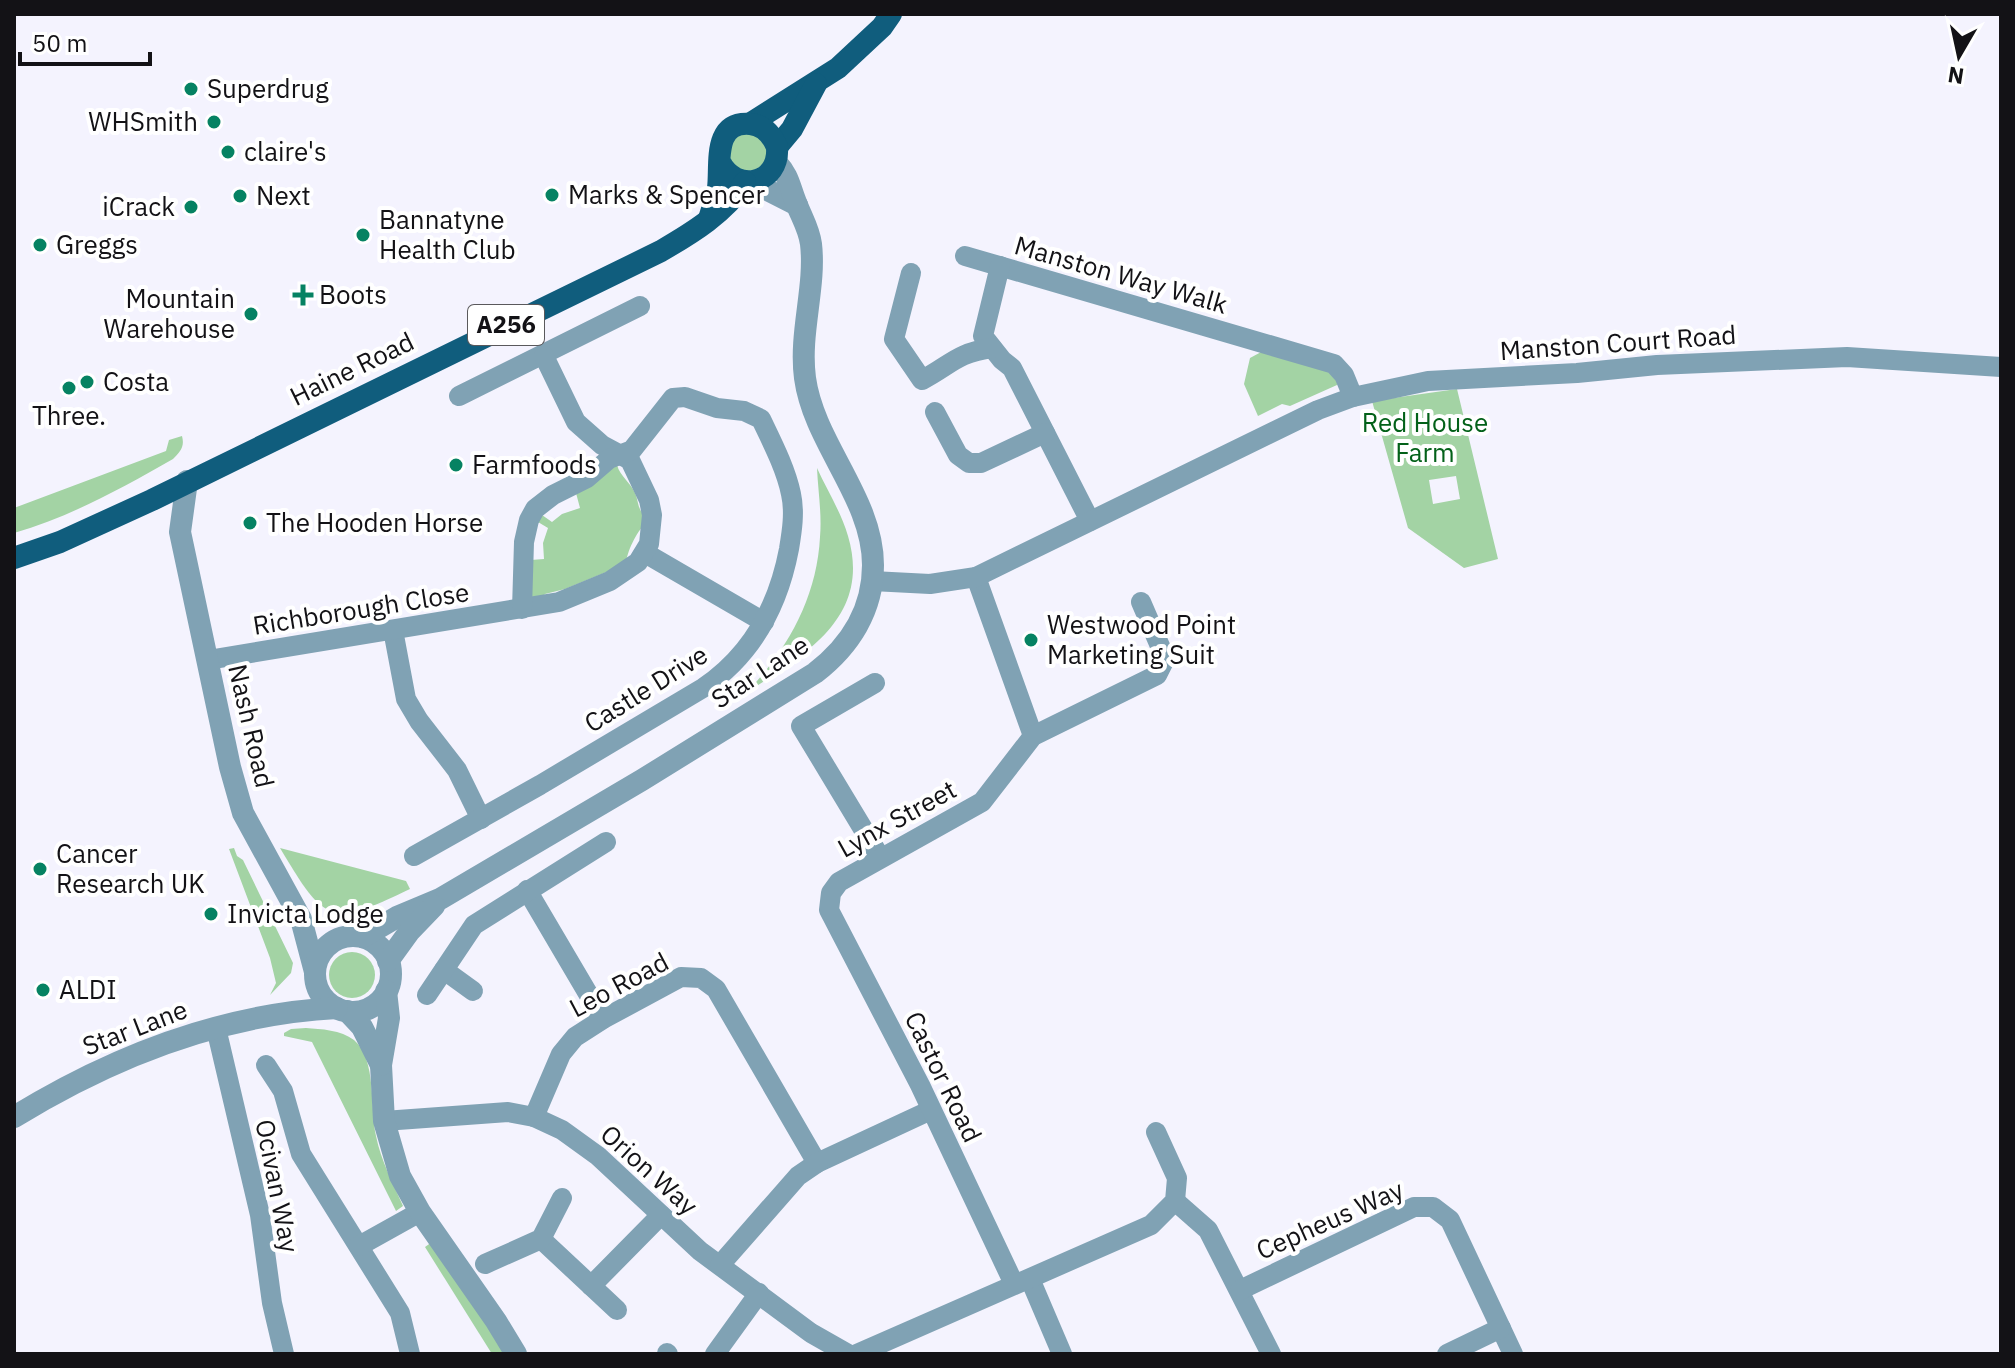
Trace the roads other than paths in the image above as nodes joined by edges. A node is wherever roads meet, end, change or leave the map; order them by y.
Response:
1 (891, 14) edge
2 (817, 83) junction
3 (751, 123) junction
4 (777, 154) junction
5 (720, 162) junction
6 (748, 182) junction
7 (797, 205) junction
8 (709, 219) junction
9 (965, 256) dead end
10 (1000, 266) junction
11 (911, 273) dead end
12 (640, 306) dead end
13 (992, 348) junction
14 (544, 356) junction
15 (2001, 367) edge
16 (459, 396) dead end
17 (1353, 397) junction
18 (935, 412) dead end
19 (1045, 433) junction
20 (620, 454) junction
21 (187, 481) junction
22 (152, 500) junction
23 (1090, 521) junction
24 (180, 532) junction
25 (645, 553) junction
26 (14, 558) edge
27 (976, 577) junction
28 (872, 581) junction
29 (1141, 602) dead end
30 (522, 609) junction
31 (764, 622) junction
32 (393, 630) junction
33 (208, 660) junction
34 (875, 683) dead end
35 (1033, 736) junction
36 (481, 819) junction
37 (606, 842) dead end
38 (414, 856) dead end
39 (880, 857) junction
40 (527, 890) junction
41 (831, 893) joint
42 (440, 899) junction
43 (301, 919) junction
44 (363, 937) junction
45 (339, 938) junction
46 (388, 961) junction
47 (444, 970) junction
48 (315, 975) junction
49 (386, 991) junction
50 (473, 991) dead end
51 (427, 995) dead end
52 (342, 1009) junction
53 (283, 1012) junction
54 (603, 1019) junction
55 (216, 1028) junction
56 (266, 1065) dead end
57 (381, 1065) junction
58 (931, 1110) junction
59 (14, 1117) edge
60 (534, 1117) junction
61 (384, 1121) junction
62 (1156, 1132) dead end
63 (817, 1163) junction
64 (562, 1198) dead end
65 (1175, 1201) junction
66 (420, 1212) junction
67 (661, 1215) junction
68 (541, 1239) junction
69 (359, 1246) junction
70 (485, 1264) dead end
71 (720, 1265) junction
72 (1022, 1282) junction
73 (591, 1286) junction
74 (1240, 1290) junction
75 (759, 1293) junction
76 (617, 1310) dead end
77 (1501, 1328) junction
78 (1262, 1351) edge
79 (284, 1354) edge
80 (410, 1354) edge
81 (516, 1354) edge
82 (715, 1354) edge
83 (848, 1354) edge
84 (857, 1354) edge
85 (1062, 1354) edge
86 (1447, 1354) edge
87 (1513, 1354) edge

1 - 2 main road, Haine Road / A256
2 - 3 main road, Haine Road / A256
2 - 4 main road, Haine Road / A256
3 - 4 main road
3 - 5 main road, Haine Road / A256
4 - 6 main road, Haine Road / A256
4 - 7 street, Star Lane
5 - 6 main road
5 - 8 main road, Haine Road / A256
6 - 7 street
6 - 8 main road, Haine Road / A256
7 - 28 street, Star Lane
8 - 21 main road, Haine Road / A256
9 - 10 street, Manston Way Walk
10 - 13 street
10 - 17 street, Manston Way Walk
11 - 13 street
12 - 14 street
13 - 19 street
14 - 16 street
14 - 20 street
15 - 17 street, Manston Court Road
17 - 23 street
18 - 19 street
19 - 23 street
20 - 25 street
20 - 30 street
20 - 31 street, Castle Drive
21 - 22 main road, Haine Road / A256
21 - 24 street, Nash Road
22 - 24 street, Nash Road
22 - 26 main road, Haine Road / A256
23 - 27 street
24 - 33 street, Nash Road
25 - 30 street, Richborough Close
25 - 31 street
27 - 28 street
27 - 35 street
28 - 42 street, Star Lane
29 - 35 street
30 - 32 street, Richborough Close
31 - 36 street, Castle Drive
32 - 33 street, Richborough Close
32 - 36 street
33 - 43 street, Nash Road
34 - 39 street
35 - 39 street, Lynx Street
36 - 38 street, Castle Drive
37 - 40 street
39 - 41 street, Lynx Street
40 - 47 street
40 - 54 street
41 - 58 street, Castor Road
42 - 44 street, Star Lane
42 - 46 street, Star Lane
43 - 45 street
43 - 48 street, Nash Road
44 - 45 street
44 - 46 street
45 - 48 street
46 - 49 street
47 - 50 street
47 - 51 street
48 - 52 street
48 - 53 street
49 - 52 street
49 - 57 street
52 - 53 street, Star Lane
52 - 57 street
53 - 55 street, Star Lane
54 - 60 street, Leo Road
54 - 63 street, Leo Road
55 - 59 street, Star Lane
55 - 79 street, Ocivan Way
56 - 69 street
57 - 61 street
58 - 63 street
58 - 72 street, Castor Road
60 - 61 street, Orion Way
60 - 67 street, Orion Way
61 - 66 street
62 - 65 street
63 - 71 street
64 - 68 street
65 - 72 street
65 - 74 street, Cepheus Way
66 - 69 street
66 - 81 street
67 - 71 street, Orion Way
67 - 73 street
68 - 70 street
68 - 73 street
69 - 80 street
71 - 75 street, Orion Way
72 - 84 street
72 - 85 street, Castor Road
73 - 76 street
74 - 77 street, Cepheus Way
74 - 78 street
75 - 82 street
75 - 83 street, Orion Way
77 - 86 street
77 - 87 street, Cepheus Way

